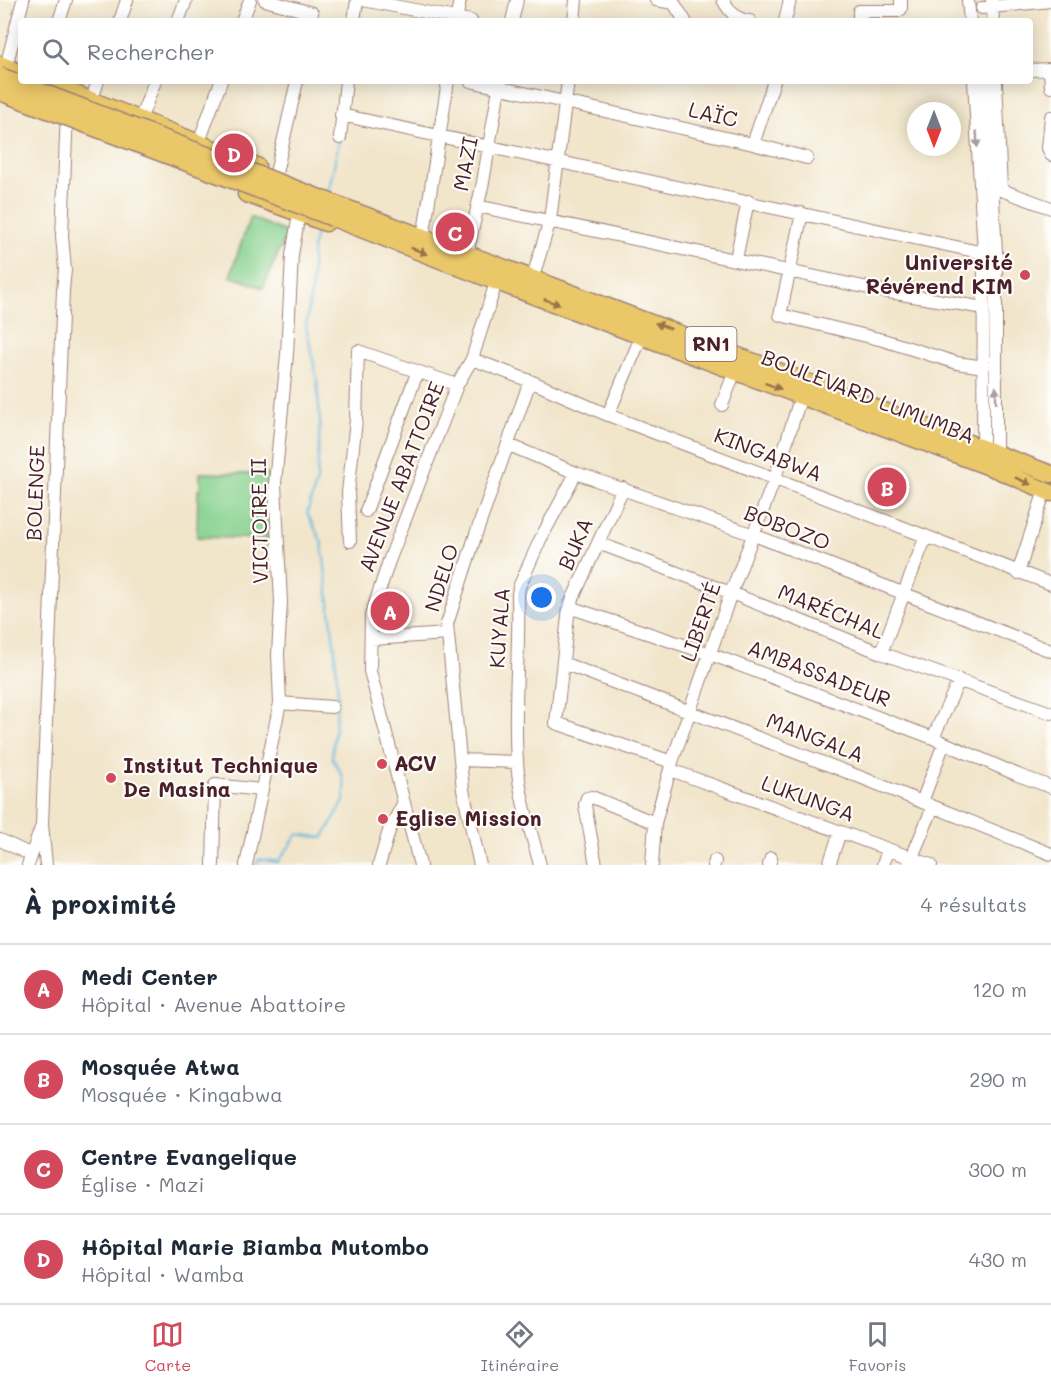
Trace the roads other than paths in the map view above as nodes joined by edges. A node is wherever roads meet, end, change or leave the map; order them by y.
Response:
1 (23, 0) edge
2 (66, 0) edge
3 (127, 0) edge
4 (186, 0) edge
5 (250, 0) edge
6 (265, 0) edge
7 (315, 0) edge
8 (357, 0) edge
9 (363, 0) edge
10 (460, 0) edge
11 (516, 0) edge
12 (576, 0) edge
13 (656, 0) edge
14 (789, 0) edge
15 (901, 0) edge
16 (968, 0) edge
17 (1051, 1) edge
18 (673, 2) edge
19 (729, 3) edge
20 (986, 7) edge
21 (312, 17) edge
22 (20, 18) edge
23 (60, 18) edge
24 (121, 18) edge
25 (179, 18) edge
26 (243, 18) edge
27 (354, 18) edge
28 (448, 18) edge
29 (457, 18) edge
30 (513, 18) edge
31 (574, 18) edge
32 (683, 18) edge
33 (740, 18) edge
34 (786, 18) edge
35 (859, 18) edge
36 (970, 18) edge
37 (18, 27) edge
38 (1051, 69) edge
39 (7, 70) edge
40 (1033, 70) edge
41 (35, 84) edge
42 (39, 84) edge
43 (50, 84) edge
44 (97, 84) edge
45 (154, 84) edge
46 (220, 84) edge
47 (296, 84) edge
48 (346, 84) edge
49 (448, 84) edge
50 (568, 84) edge
51 (773, 84) edge
52 (974, 84) edge
53 (986, 84) edge
54 (996, 84) edge
55 (500, 85) edge
56 (1051, 87) edge
57 (0, 92) edge
58 (68, 92) junction
59 (0, 98) edge
60 (92, 100) junction
61 (565, 101) junction
62 (24, 107) junction
63 (341, 115) junction
64 (1051, 117) edge
65 (140, 120) junction
66 (65, 123) junction
67 (82, 130) junction
68 (439, 135) junction
69 (340, 138) dead end
70 (199, 142) junction
71 (753, 144) junction
72 (489, 146) junction
73 (1051, 155) edge
74 (807, 158) dead end
75 (559, 160) junction
76 (276, 173) junction
77 (991, 188) junction
78 (748, 201) junction
79 (477, 206) junction
80 (1051, 208) edge
81 (324, 210) junction
82 (802, 213) junction
83 (550, 220) junction
84 (367, 223) junction
85 (423, 238) junction
86 (984, 253) junction
87 (467, 254) junction
88 (736, 259) junction
89 (789, 272) junction
90 (499, 274) junction
91 (533, 277) junction
92 (984, 308) junction
93 (642, 335) junction
94 (472, 358) junction
95 (984, 367) junction
96 (735, 371) junction
97 (417, 373) junction
98 (530, 381) junction
99 (458, 385) junction
100 (801, 396) junction
101 (722, 405) dead end
102 (608, 416) junction
103 (509, 445) junction
104 (989, 459) junction
105 (576, 473) junction
106 (1051, 474) edge
107 (775, 478) junction
108 (622, 488) junction
109 (1048, 491) edge
110 (366, 511) dead end
111 (754, 535) junction
112 (926, 536) junction
113 (350, 541) dead end
114 (598, 543) junction
115 (1018, 573) junction
116 (1051, 584) edge
117 (731, 593) junction
118 (904, 594) junction
119 (569, 607) junction
120 (448, 634) junction
121 (371, 639) junction
122 (1051, 651) edge
123 (881, 653) junction
124 (710, 654) junction
125 (563, 663) junction
126 (958, 680) junction
127 (280, 703) junction
128 (332, 707) dead end
129 (691, 711) junction
130 (1051, 713) edge
131 (556, 723) joint
132 (939, 741) junction
133 (460, 760) junction
134 (517, 762) junction
135 (671, 766) junction
136 (1051, 787) edge
137 (261, 790) junction
138 (404, 802) junction
139 (927, 804) junction
140 (655, 823) junction
141 (42, 824) junction
142 (840, 831) junction
143 (0, 840) edge
144 (888, 850) junction
145 (1051, 854) edge
146 (30, 859) edge
147 (909, 861) edge
148 (46, 865) edge
149 (213, 865) edge
150 (246, 865) edge
151 (379, 865) edge
152 (420, 865) edge
153 (480, 865) edge
154 (540, 865) edge
155 (596, 865) edge
156 (652, 865) edge
157 (829, 865) edge
158 (883, 865) edge
159 (931, 865) edge

1 - 22 street
2 - 23 street
3 - 24 street
4 - 25 street
5 - 26 street
6 - 21 street
7 - 21 street
8 - 27 street
9 - 28 street
10 - 29 street
11 - 30 street
12 - 31 street
13 - 18 street
14 - 34 street
15 - 35 street
16 - 36 street
17 - 20 street
18 - 32 street
19 - 33 street
37 - 39 street
38 - 40 street
38 - 56 street
41 - 62 street
42 - 81 highway, bridge
43 - 58 highway
44 - 60 street
45 - 65 street
46 - 70 street
47 - 76 street
48 - 63 street
49 - 68 street, MAZI
50 - 61 street
51 - 71 street
52 -> 77 street
53 - 77 street
54 - 77 street
55 - 61 street, LAÏC
55 - 72 street, MAZI
57 - 81 highway, bridge
58 - 60 highway
58 - 66 street, BOLENGE
59 - 62 highway
60 - 65 highway
60 - 67 street
61 - 71 street, LAÏC
61 - 75 street
62 - 66 highway
63 - 68 street
63 - 69 street
64 - 73 street
65 - 70 highway
66 - 67 highway
66 - 141 street, BOLENGE
67 - 81 highway
68 - 72 street
68 - 85 street, MAZI
70 - 76 highway
71 - 74 street, LAÏC
72 - 75 street
72 - 79 street, MAZI
75 - 78 street
75 - 83 street
76 - 81 highway
77 - 80 street
77 - 86 street
104 -> 77 street
78 - 82 street
78 - 88 street
79 - 83 street
79 - 87 street, MAZI
81 - 84 highway
81 - 127 street, VICTOIRE II
82 - 86 street
82 - 89 street
83 - 88 street
83 - 91 street
84 - 85 highway, BOULEVARD LUMUMBA / RN1
84 -> 90 highway, BOULEVARD LUMUMBA / RN1
85 - 87 highway, BOULEVARD LUMUMBA / RN1
86 - 92 street
87 - 90 highway, BOULEVARD LUMUMBA / RN1
88 - 89 street
89 - 92 street
89 - 95 street
90 - 91 highway, BOULEVARD LUMUMBA / RN1
90 -> 93 highway, BOULEVARD LUMUMBA / RN1
90 - 94 street, AVENUE ABATTOIRE
104 -> 91 highway, BOULEVARD LUMUMBA / RN1
92 - 95 street
93 - 96 highway, BOULEVARD LUMUMBA / RN1
93 - 102 street
94 - 98 street, KINGABWA
94 - 99 street, AVENUE ABATTOIRE
95 - 104 street
96 -> 100 highway, BOULEVARD LUMUMBA / RN1
96 - 101 street
97 - 99 street
97 - 110 street
97 - 113 street
98 - 102 street, KINGABWA
98 - 103 street, NDELO
99 - 121 street, AVENUE ABATTOIRE
100 - 104 highway, BOULEVARD LUMUMBA / RN1
100 - 107 street, LIBERTÉ
102 - 107 street, KINGABWA
103 - 105 street, BOBOZO
103 - 120 street, NDELO
104 - 106 highway, BOULEVARD LUMUMBA / RN1
104 -> 109 highway, BOULEVARD LUMUMBA / RN1
105 - 108 street, BOBOZO
105 - 134 street, KUYALA
107 - 111 street, LIBERTÉ
107 - 112 street, KINGABWA
108 - 111 street, BOBOZO
108 - 114 street, BUKA
109 - 115 street
111 - 117 street, LIBERTÉ
111 - 118 street, BOBOZO
112 - 115 street, KINGABWA
112 - 118 street
114 - 117 street, MARÉCHAL
114 - 119 street, BUKA
115 - 116 street, KINGABWA
117 - 123 street, MARÉCHAL
117 - 124 street, LIBERTÉ
118 - 122 street, BOBOZO
118 - 123 street
119 - 124 street, AMBASSADEUR
119 - 125 street, BUKA
120 - 121 street
120 - 133 street, NDELO
121 - 138 street, AVENUE ABATTOIRE
123 - 126 street, MARÉCHAL
124 - 129 street, LIBERTÉ
124 - 132 street, AMBASSADEUR
125 - 129 street, MANGALA
125 - 131 street, BUKA
126 - 130 street, MARÉCHAL
126 - 132 street
127 - 128 street
127 - 137 street, VICTOIRE II
129 - 135 street, LIBERTÉ
129 - 139 street, MANGALA
131 - 135 street, LUKUNGA
132 - 136 street, AMBASSADEUR
132 - 139 street
133 - 134 street
133 - 153 street, NDELO
134 - 154 street, KUYALA
135 - 140 street, LIBERTÉ
135 - 142 street, LUKUNGA
137 - 149 street
137 - 150 street, VICTOIRE II
138 - 151 street
138 - 152 street, AVENUE ABATTOIRE
139 - 145 street, MANGALA
139 - 147 street
140 - 155 street
140 - 156 street, LIBERTÉ
141 - 146 street
141 - 148 street, BOLENGE
142 - 144 street, LUKUNGA
142 - 157 street
143 - 146 street
144 - 147 street, LUKUNGA
144 - 158 street
147 - 159 street, LUKUNGA

